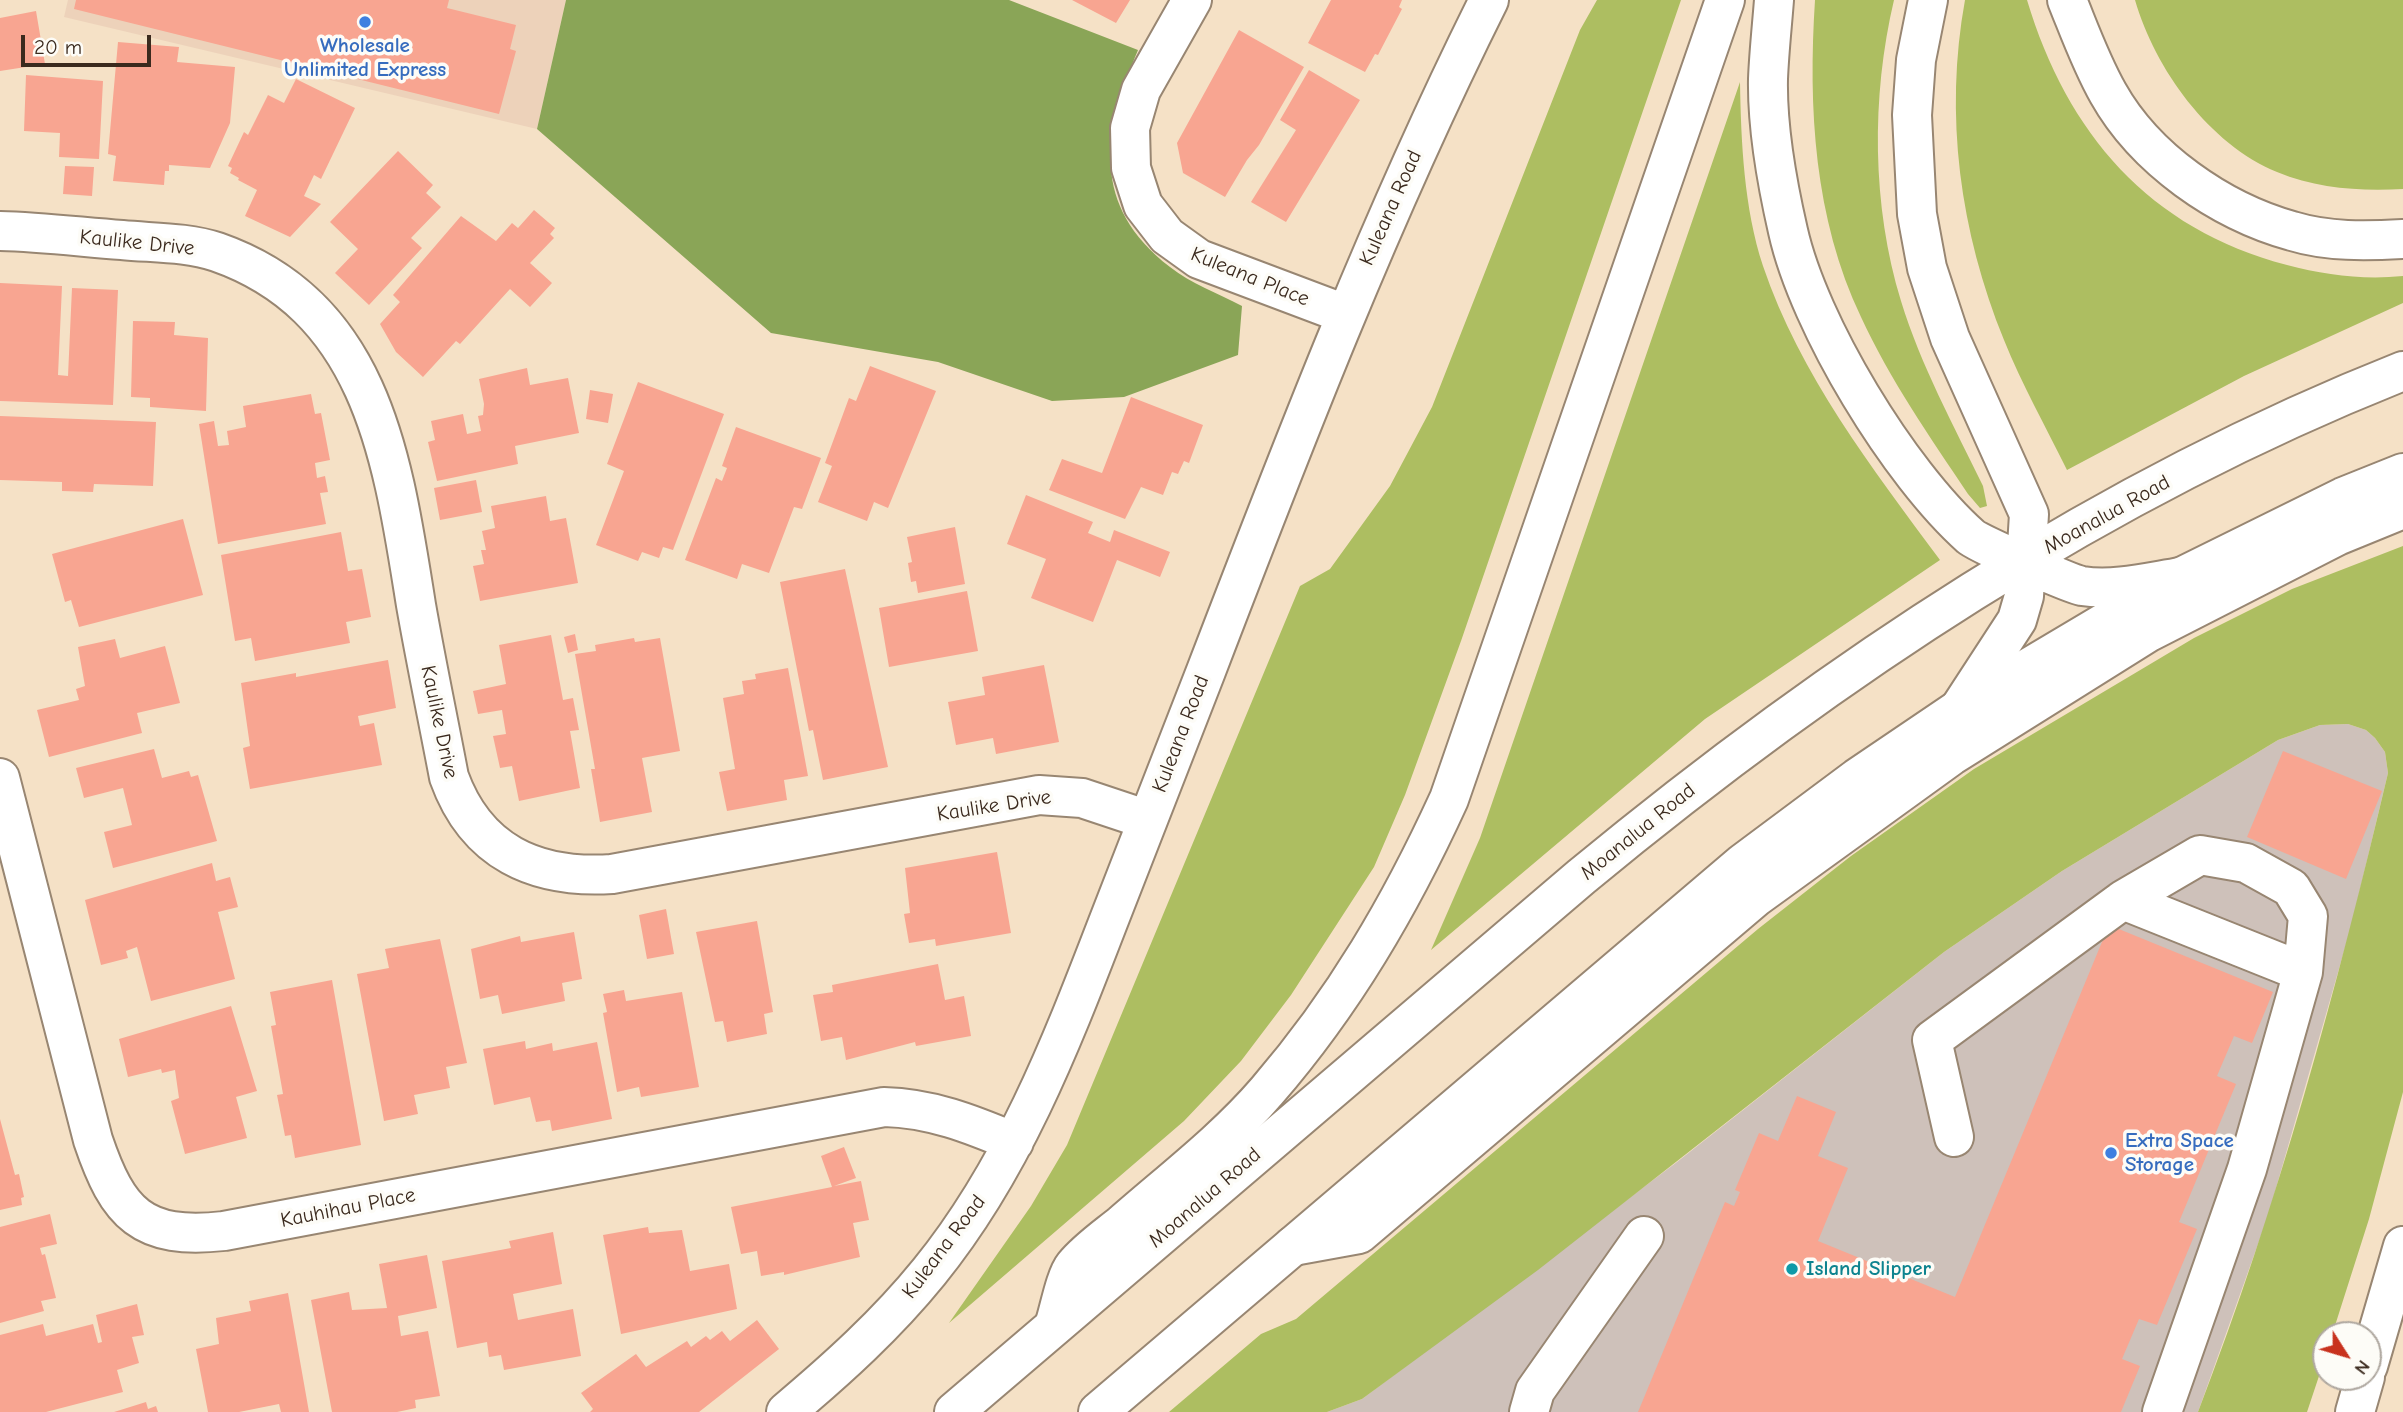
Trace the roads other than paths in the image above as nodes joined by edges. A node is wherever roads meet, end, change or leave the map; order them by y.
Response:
1 (1192, 0) edge
2 (1489, 0) edge
3 (1725, 0) edge
4 (1774, 0) edge
5 (1928, 0) edge
6 (2067, 0) edge
7 (0, 231) edge
8 (2403, 239) edge
9 (1345, 314) junction
10 (2403, 371) edge
11 (2403, 473) edge
12 (2403, 509) edge
13 (2025, 561) junction
14 (2181, 577) junction
15 (1959, 709) junction
16 (0, 778) edge
17 (1148, 820) junction
18 (2123, 900) junction
19 (2303, 972) junction
20 (1954, 1137) dead end
21 (1014, 1142) junction
22 (1644, 1237) dead end
23 (1293, 1246) junction
24 (2403, 1246) edge
25 (2381, 1321) edge
26 (1054, 1326) junction
27 (2361, 1391) edge
28 (786, 1412) edge
29 (954, 1412) edge
30 (1098, 1412) edge
31 (1529, 1412) edge
32 (2162, 1412) edge
33 (2355, 1412) edge

1 - 9 main road, Kuleana Place
2 - 9 main road, Kuleana Road
3 - 26 main road
4 - 13 main road
5 - 13 main road
6 - 8 main road
7 - 17 main road, Kaulike Drive
9 - 17 main road, Kuleana Road
10 - 13 main road, Moanalua Road
11 - 14 main road
12 - 23 main road
13 - 14 main road
13 - 15 main road
13 - 26 main road, Moanalua Road
14 - 15 main road
15 - 23 main road
16 - 21 main road, Kauhihau Place
17 - 21 main road, Kuleana Road
18 - 19 main road
18 - 19 main road
18 - 20 main road
19 - 32 main road
21 - 28 main road, Kuleana Road
22 - 31 main road
23 - 30 main road
24 - 25 main road
26 - 29 main road, Moanalua Road
27 - 33 main road

